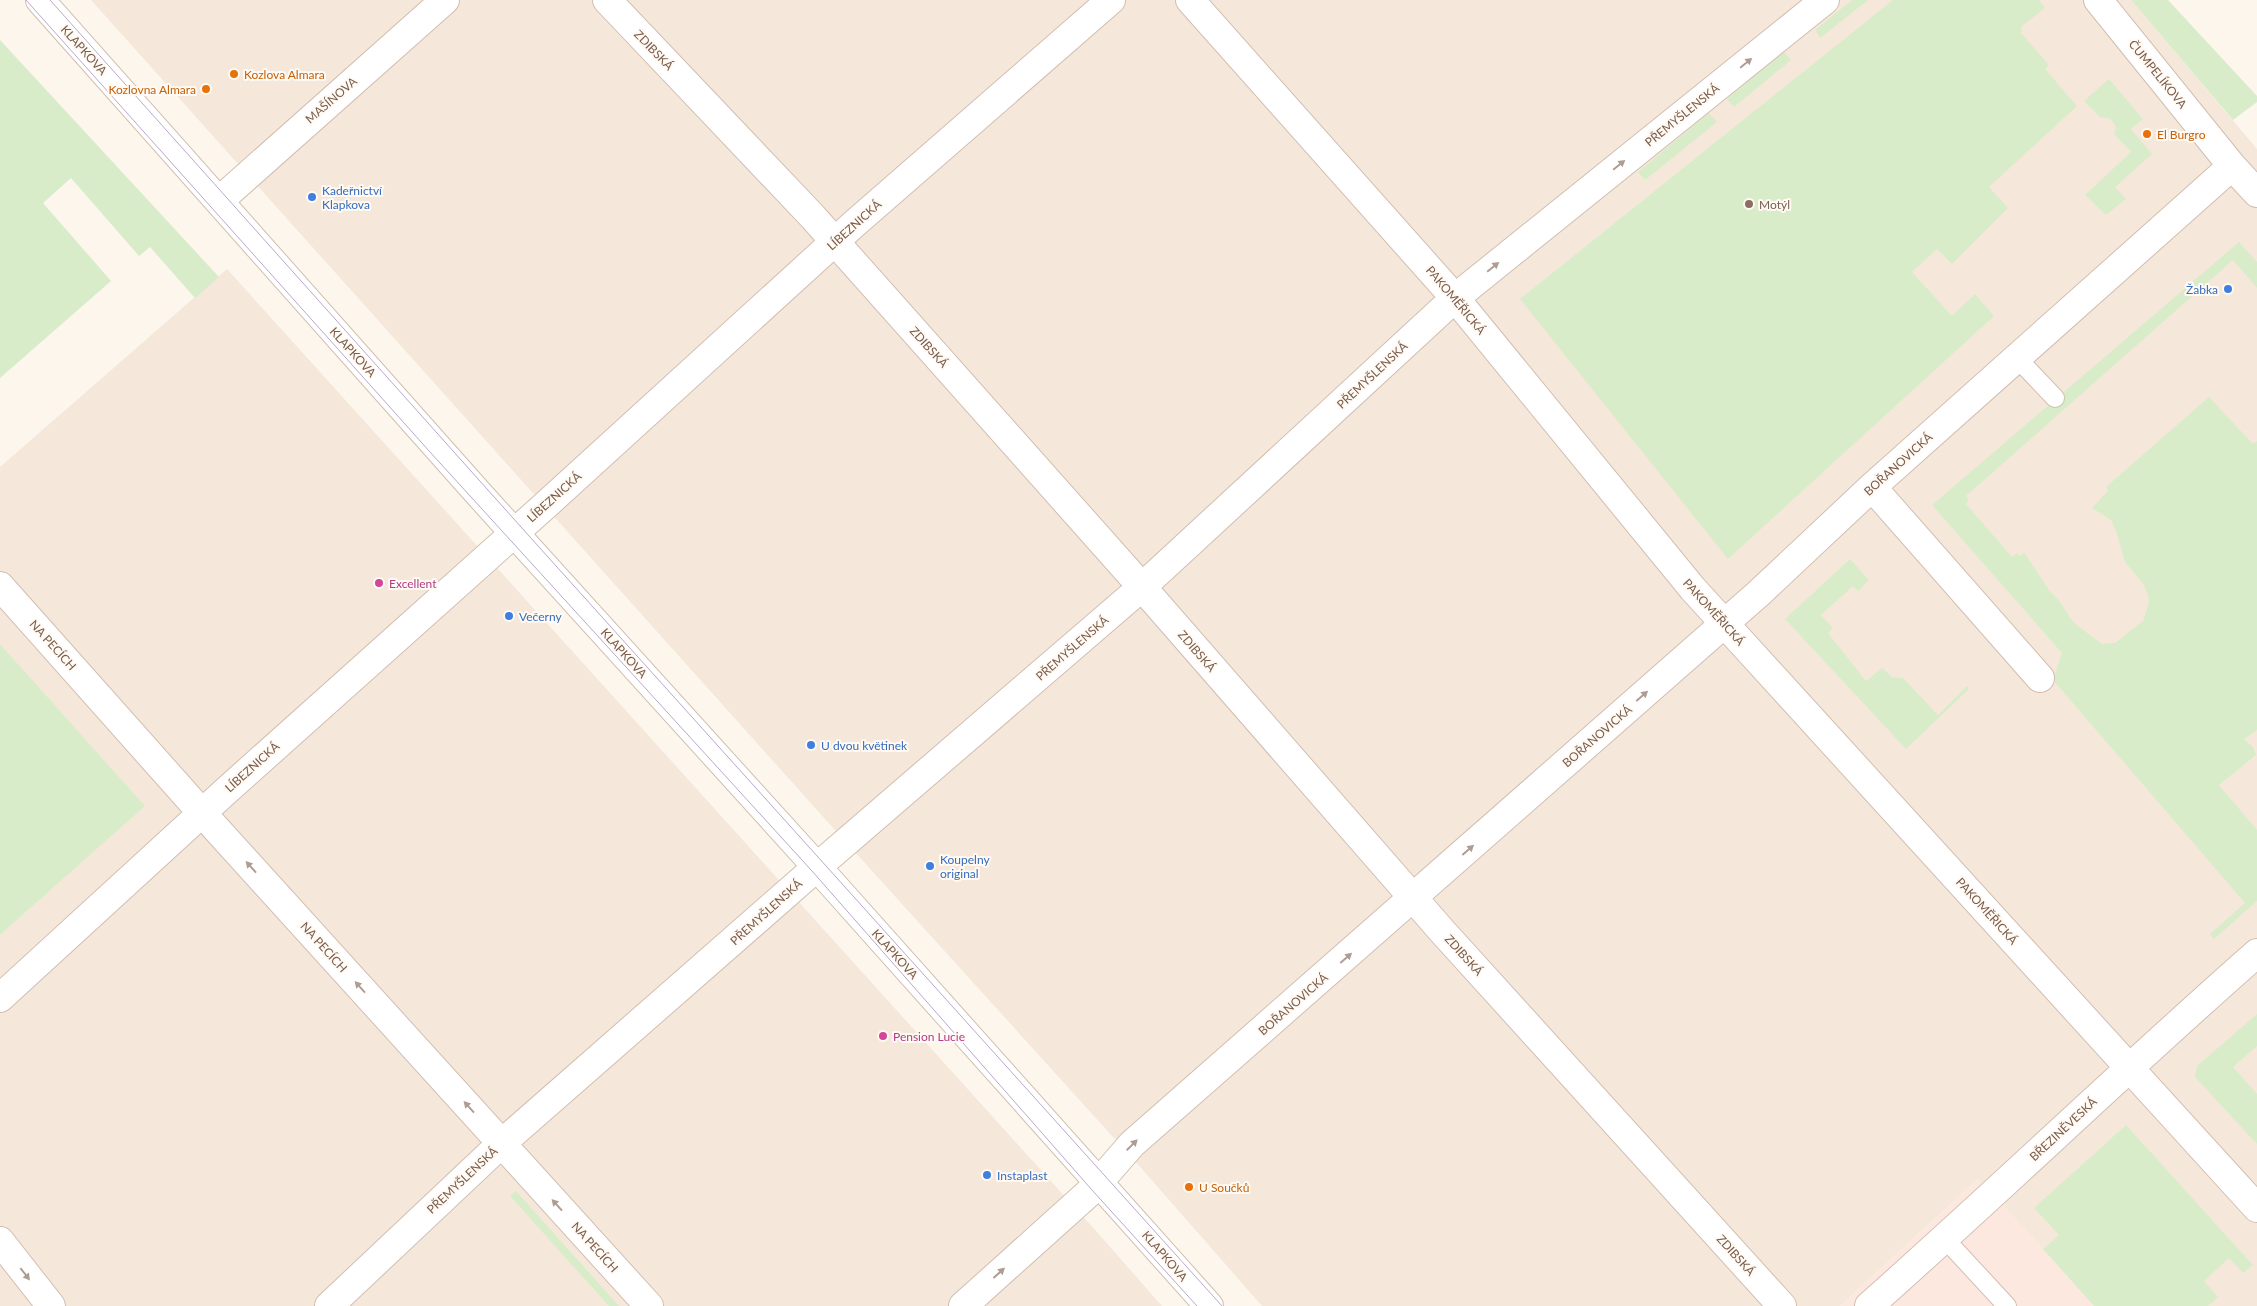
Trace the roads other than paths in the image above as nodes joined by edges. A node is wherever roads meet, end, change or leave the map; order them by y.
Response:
1 (40, 0) edge
2 (445, 0) edge
3 (607, 0) edge
4 (1111, 0) edge
5 (1190, 0) edge
6 (1825, 0) edge
7 (2098, 0) edge
8 (2232, 166) junction
9 (2257, 193) edge
10 (219, 201) junction
11 (835, 241) junction
12 (1455, 298) junction
13 (2016, 357) junction
14 (2055, 398) dead end
15 (1872, 487) junction
16 (515, 532) junction
17 (0, 586) edge
18 (1142, 588) junction
19 (1724, 624) junction
20 (2040, 678) dead end
21 (202, 813) junction
22 (817, 867) junction
23 (1413, 898) junction
24 (2257, 953) edge
25 (0, 998) edge
26 (2129, 1067) junction
27 (502, 1143) junction
28 (1099, 1182) junction
29 (2257, 1208) edge
30 (1946, 1239) junction
31 (0, 1241) edge
32 (51, 1306) edge
33 (329, 1306) edge
34 (649, 1306) edge
35 (963, 1306) edge
36 (1209, 1306) edge
37 (1782, 1306) edge
38 (1869, 1306) edge
39 (2007, 1306) edge

1 - 10 street, KLAPKOVA
2 - 10 street, MAŠÍNOVA
3 - 11 street, ZDIBSKÁ
4 - 11 street, LÍBEZNICKÁ
5 - 12 street, PAKOMĚŘICKÁ
12 -> 6 street, PŘEMYŠLENSKÁ
7 - 8 street, ČUMPELÍKOVA
8 - 9 street, ČUMPELÍKOVA
8 - 13 street, BOŘANOVICKÁ
10 - 16 street, KLAPKOVA
11 - 16 street, LÍBEZNICKÁ
11 - 18 street, ZDIBSKÁ
12 - 18 street, PŘEMYŠLENSKÁ
12 - 19 street, PAKOMĚŘICKÁ
13 - 14 lane
13 - 15 street, BOŘANOVICKÁ
15 - 19 street, BOŘANOVICKÁ
15 - 20 street
16 - 21 street, LÍBEZNICKÁ
16 - 22 street, KLAPKOVA
17 - 21 street, NA PECÍCH
18 - 22 street, PŘEMYŠLENSKÁ
18 - 23 street, ZDIBSKÁ
23 -> 19 street, BOŘANOVICKÁ
19 - 26 street, PAKOMĚŘICKÁ
21 - 25 street, LÍBEZNICKÁ
27 -> 21 street, NA PECÍCH
22 - 27 street, PŘEMYŠLENSKÁ
22 - 28 street, KLAPKOVA
28 -> 23 street, BOŘANOVICKÁ
23 - 37 street, ZDIBSKÁ
24 - 26 street, BŘEZINĚVESKÁ
26 - 29 street, PAKOMĚŘICKÁ
26 - 30 street, BŘEZINĚVESKÁ
27 - 33 street, PŘEMYŠLENSKÁ
34 -> 27 street, NA PECÍCH
35 -> 28 street, BOŘANOVICKÁ
28 - 36 street, KLAPKOVA
30 - 38 street, BŘEZINĚVESKÁ
30 - 39 lane
31 -> 32 street

